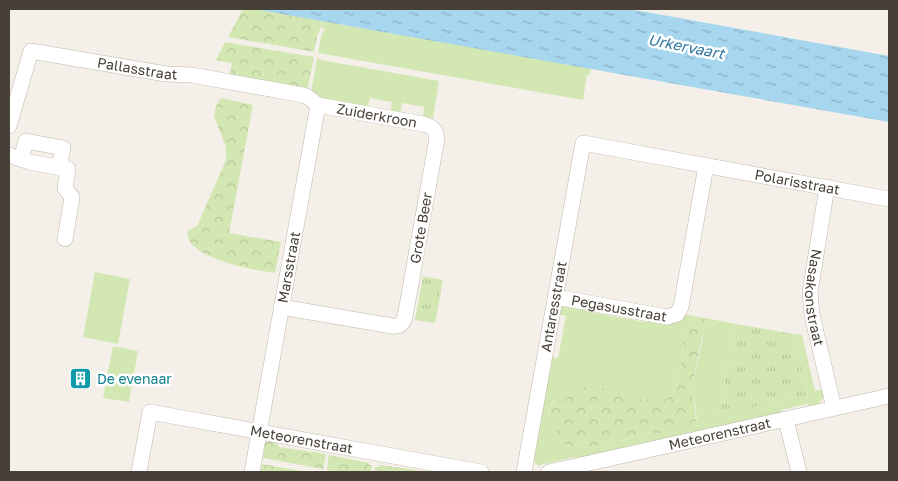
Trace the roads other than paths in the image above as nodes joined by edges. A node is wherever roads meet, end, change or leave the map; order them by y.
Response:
1 (318, 105) junction
2 (9, 126) edge
3 (435, 130) joint
4 (583, 143) joint
5 (15, 157) edge
6 (706, 166) junction
7 (827, 187) junction
8 (889, 199) edge
9 (65, 239) dead end
10 (556, 297) junction
11 (281, 307) junction
12 (889, 396) edge
13 (834, 408) junction
14 (786, 420) junction
15 (258, 431) junction
16 (604, 467) edge
17 (139, 472) edge
18 (252, 472) edge
19 (481, 472) edge
20 (524, 472) edge
21 (549, 472) edge
22 (799, 472) edge

1 - 2 street, Pallasstraat
1 - 3 street, Zuiderkroon
1 - 11 street, Marsstraat
3 - 11 street, Grote Beer
4 - 6 street, Polarisstraat
4 - 10 street, Antaresstraat
5 - 9 street
6 - 7 street, Polarisstraat
6 - 10 street, Pegasusstraat
7 - 8 street, Polarisstraat
7 - 13 street, Nasakonstraat
10 - 20 street, Antaresstraat
11 - 15 street, Marsstraat
12 - 13 street, Meteorenstraat
13 - 14 street, Meteorenstraat
14 - 16 street, Meteorenstraat
14 - 22 street
15 - 17 street, Meteorenstraat
15 - 18 street, Marsstraat
15 - 19 street, Meteorenstraat
16 - 21 street, Meteorenstraat

